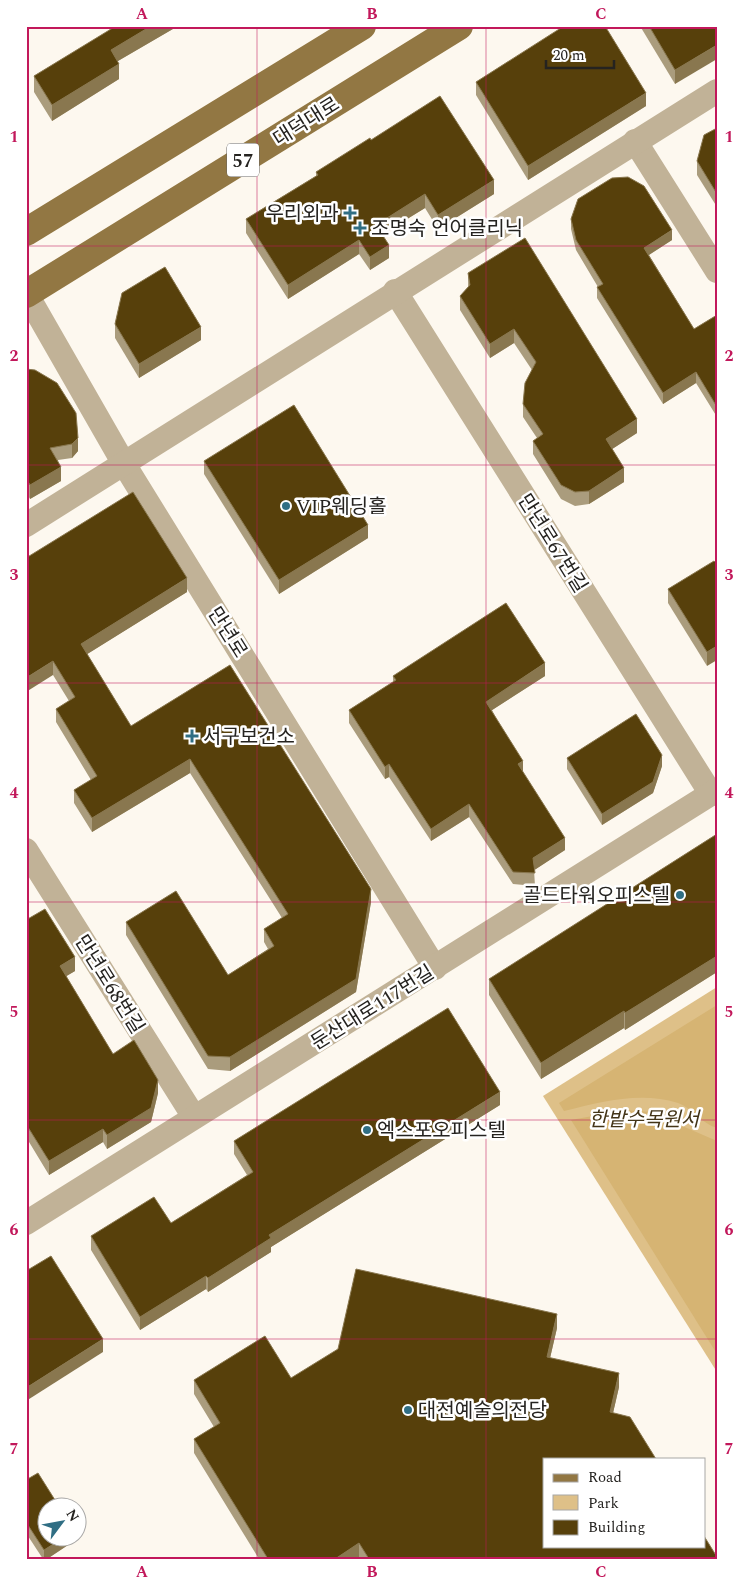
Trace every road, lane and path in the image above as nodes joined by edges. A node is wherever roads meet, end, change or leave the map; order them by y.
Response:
1 (362, 26) edge
2 (459, 26) edge
3 (717, 91) edge
4 (635, 141) junction
5 (26, 232) edge
6 (717, 271) edge
7 (395, 291) junction
8 (26, 294) edge
9 (124, 464) junction
10 (26, 525) edge
11 (714, 792) edge
12 (26, 850) edge
13 (435, 968) junction
14 (194, 1117) junction
15 (26, 1223) edge

1 - 5 main road, 57
2 - 8 main road, 대덕대로 / 57
3 - 4 street
4 - 6 street
4 - 7 street
7 - 9 street
7 - 11 street, 만년로67번길
8 - 9 street, 만년로
9 - 10 street
9 - 13 street, 만년로
11 - 13 street, 둔산대로117번길
12 - 14 street, 만년로68번길
13 - 14 street, 둔산대로117번길
14 - 15 street, 둔산대로117번길

